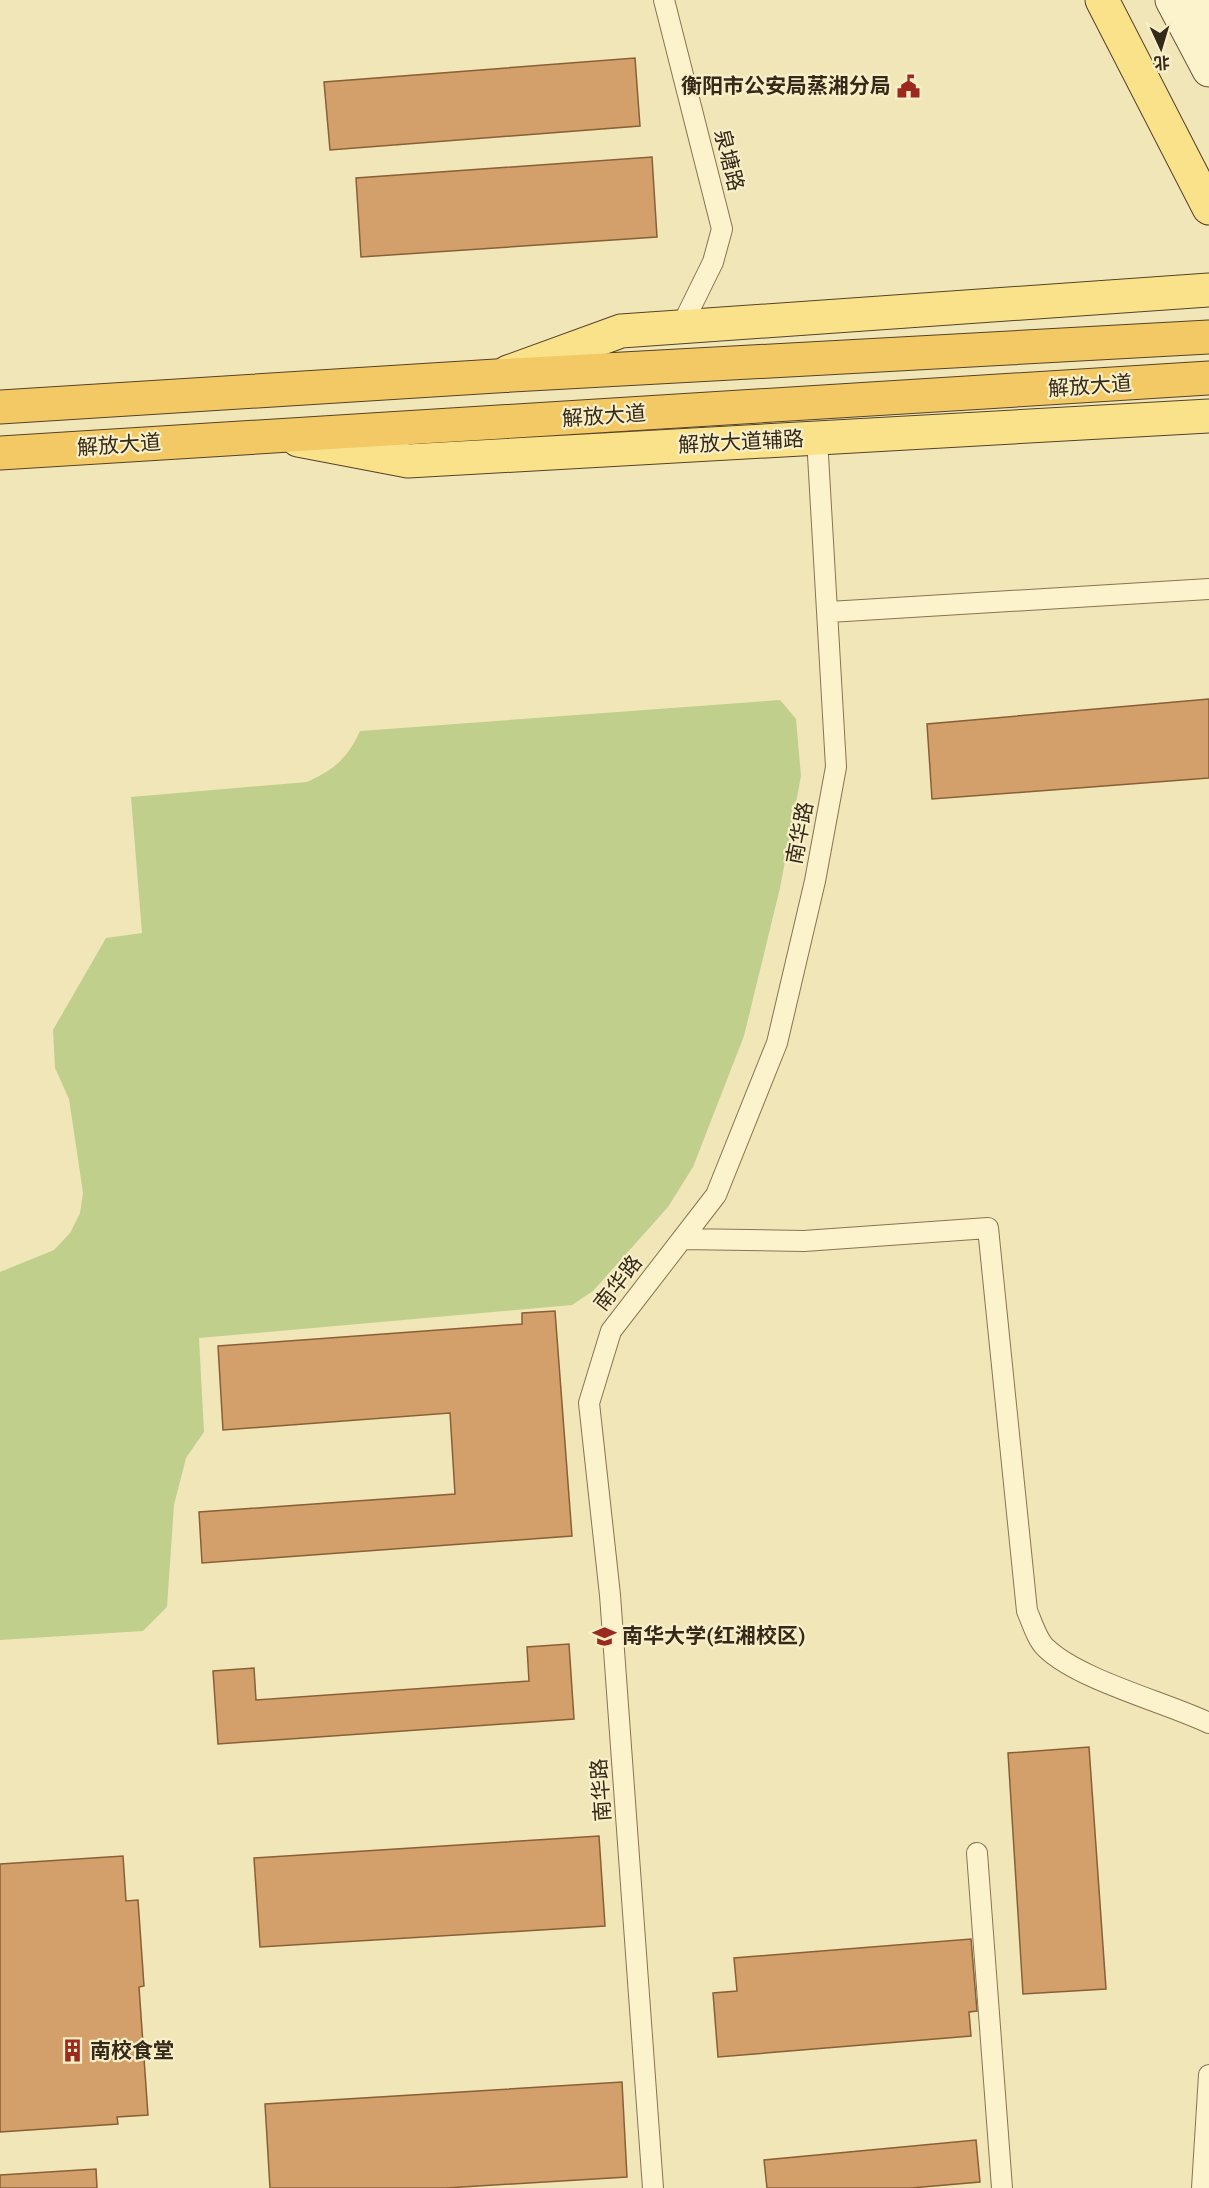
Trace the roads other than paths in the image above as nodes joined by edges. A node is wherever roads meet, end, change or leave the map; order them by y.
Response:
1 (664, 0) edge
2 (1101, 0) edge
3 (1172, 0) edge
4 (1198, 0) edge
5 (1209, 20) edge
6 (1209, 70) edge
7 (1209, 208) edge
8 (1202, 285) edge
9 (681, 327) junction
10 (1209, 337) edge
11 (496, 376) junction
12 (1209, 378) edge
13 (0, 407) edge
14 (1209, 416) edge
15 (276, 436) junction
16 (817, 438) junction
17 (0, 453) edge
18 (1209, 589) edge
19 (829, 612) junction
20 (682, 1239) junction
21 (1209, 1723) edge
22 (977, 1853) dead end
23 (1209, 2075) edge
24 (653, 2188) edge
25 (1002, 2188) edge
26 (1202, 2188) edge

1 - 9 lane, 泉塘路
2 - 7 main road
3 - 6 main road
4 - 5 main road
8 - 9 main road
9 - 11 main road
10 - 11 highway, 解放大道
11 - 13 highway, 解放大道
12 - 15 highway, 解放大道
14 - 16 main road, 解放大道辅路
15 - 16 main road, 解放大道辅路
15 - 17 highway, 解放大道
16 - 19 lane, 南华路
18 - 19 lane
19 - 20 lane, 南华路
20 - 21 lane
20 - 24 lane, 南华路
22 - 25 lane
23 - 26 lane

